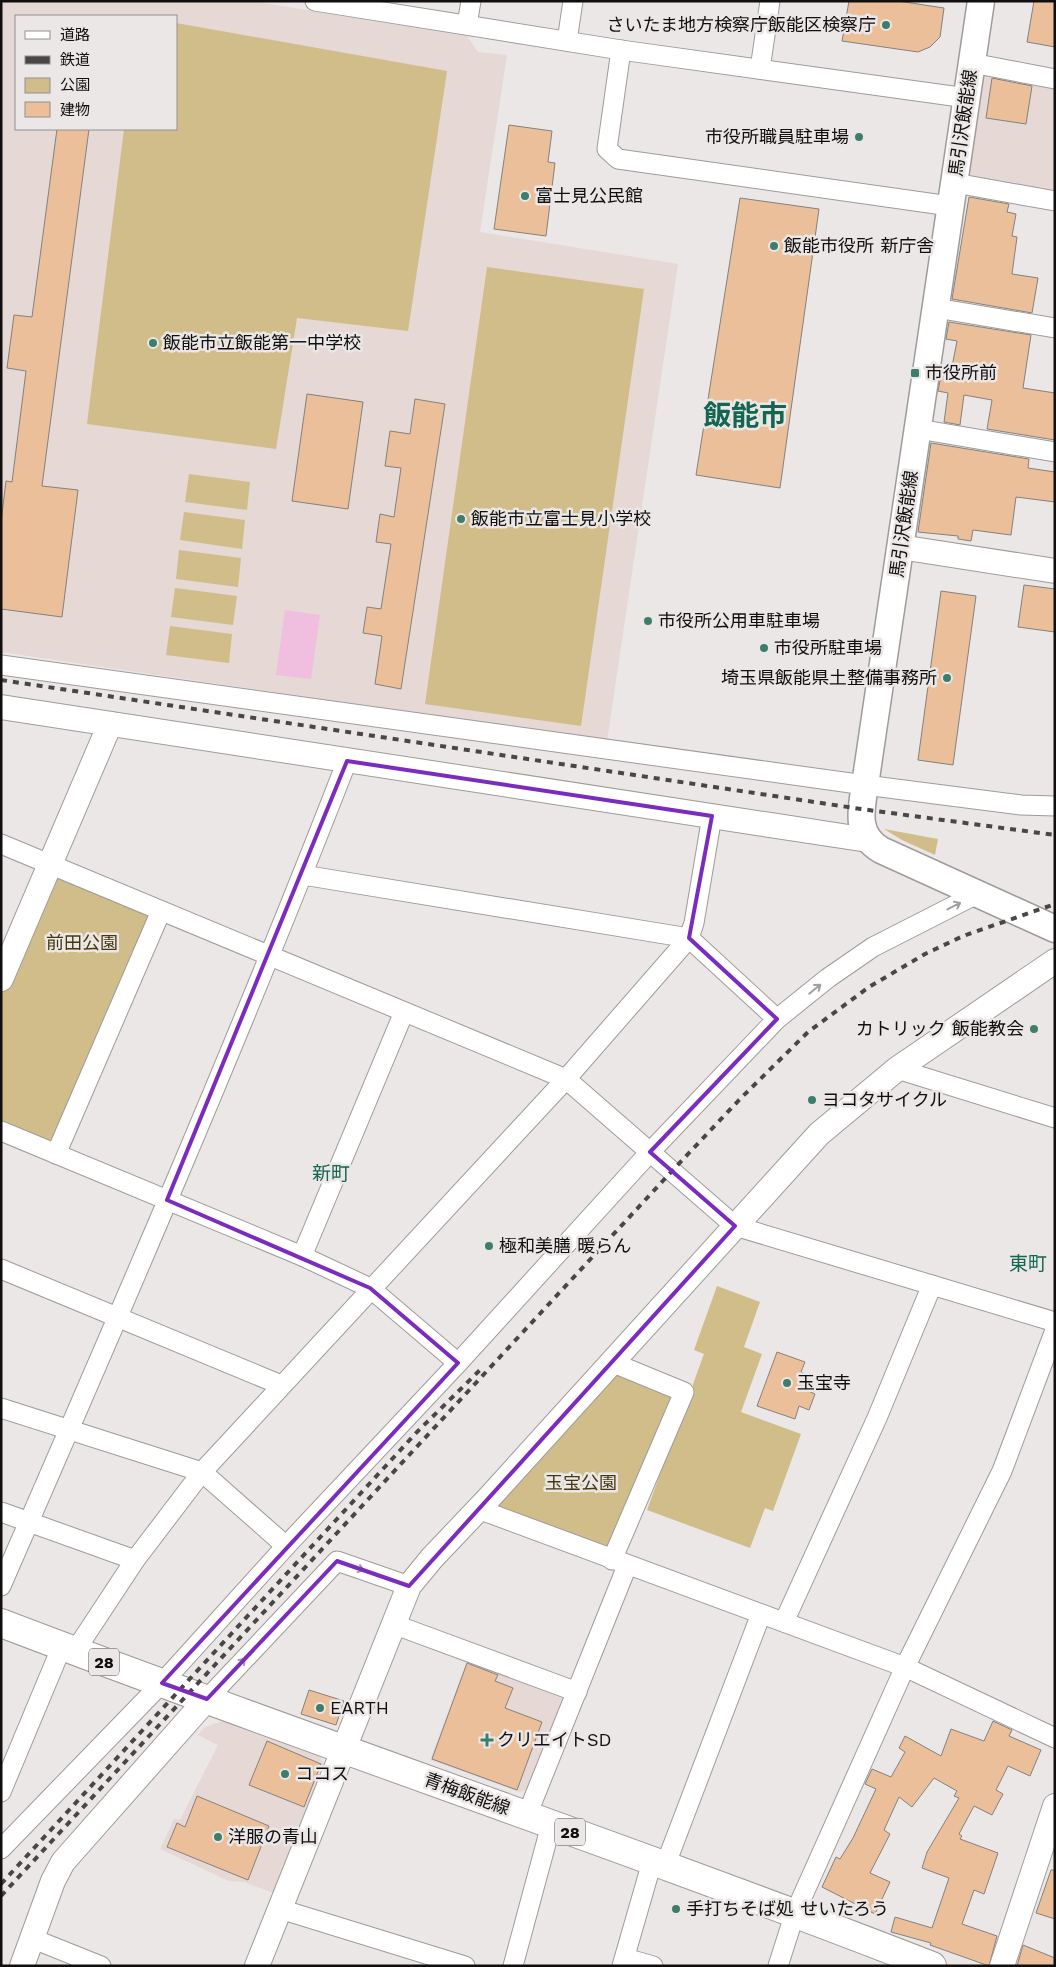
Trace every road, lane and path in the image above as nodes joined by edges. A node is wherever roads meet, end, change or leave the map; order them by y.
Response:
1 (315, 1) edge
2 (471, 1) edge
3 (573, 1) edge
4 (770, 1) edge
5 (982, 1) edge
6 (363, 5) edge
7 (467, 26) junction
8 (567, 42) junction
9 (621, 50) junction
10 (972, 63) junction
11 (760, 69) junction
12 (1055, 79) edge
13 (967, 98) junction
14 (952, 194) junction
15 (1055, 201) edge
16 (936, 308) junction
17 (1055, 328) edge
18 (918, 429) junction
19 (1055, 452) edge
20 (900, 547) junction
21 (1055, 571) edge
22 (1, 664) edge
23 (1, 706) edge
24 (110, 724) junction
25 (347, 762) junction
26 (865, 785) junction
27 (1055, 806) edge
28 (712, 816) junction
29 (868, 840) junction
30 (1, 844) edge
31 (50, 865) junction
32 (303, 875) junction
33 (977, 894) junction
34 (161, 911) junction
35 (1055, 929) edge
36 (690, 938) junction
37 (269, 956) junction
38 (1055, 961) edge
39 (1, 979) edge
40 (404, 1012) junction
41 (777, 1020) junction
42 (897, 1069) junction
43 (566, 1079) junction
44 (1055, 1118) edge
45 (1, 1132) edge
46 (650, 1152) junction
47 (56, 1154) junction
48 (167, 1200) junction
49 (736, 1226) junction
50 (302, 1256) junction
51 (1, 1269) edge
52 (932, 1285) junction
53 (370, 1288) junction
54 (117, 1317) junction
55 (1055, 1322) edge
56 (1055, 1330) edge
57 (611, 1362) junction
58 (458, 1364) junction
59 (281, 1385) junction
60 (1, 1408) edge
61 (69, 1429) junction
62 (202, 1472) junction
63 (478, 1509) junction
64 (1, 1512) edge
65 (29, 1522) junction
66 (286, 1546) junction
67 (135, 1560) junction
68 (620, 1563) junction
69 (1, 1586) edge
70 (409, 1586) junction
71 (762, 1614) junction
72 (784, 1622) junction
73 (1, 1623) edge
74 (393, 1624) junction
75 (68, 1648) junction
76 (905, 1667) junction
77 (162, 1683) junction
78 (577, 1692) junction
79 (207, 1699) junction
80 (1055, 1738) edge
81 (342, 1749) junction
82 (1, 1792) edge
83 (1055, 1806) edge
84 (539, 1820) junction
85 (2, 1848) edge
86 (658, 1864) junction
87 (280, 1909) junction
88 (795, 1913) junction
89 (32, 1938) junction
90 (623, 1962) edge
91 (22, 1966) edge
92 (101, 1966) edge
93 (257, 1966) edge
94 (465, 1966) edge
95 (513, 1966) edge
96 (653, 1966) edge
97 (778, 1966) edge
98 (932, 1966) edge
99 (1002, 1966) edge

1 - 6 street
2 - 7 street
3 - 8 street
4 - 11 street
5 - 10 main road, 馬引沢飯能線
6 - 7 street
7 - 8 street
8 - 9 street
9 - 11 street
9 - 14 street
10 - 12 street
10 - 13 main road, 馬引沢飯能線
11 - 13 street
13 - 14 main road, 馬引沢飯能線
14 - 15 street
14 - 16 main road, 馬引沢飯能線
16 - 17 street
16 - 18 main road, 馬引沢飯能線
18 - 19 street
18 - 20 main road, 馬引沢飯能線
20 - 21 street
20 - 26 main road, 馬引沢飯能線
22 - 26 street
23 - 24 street
24 - 25 street
24 - 31 street
25 - 28 street
25 - 32 street
26 - 27 street
26 - 29 main road, 馬引沢飯能線
28 - 29 street
28 - 36 street
29 - 33 main road
30 - 31 street
31 - 34 street
31 - 39 street
32 - 36 street
32 - 37 street
33 - 35 main road
41 -> 33 street
34 - 37 street
34 - 47 street
36 - 41 street
36 - 43 street
37 - 40 street
37 - 48 street
38 - 42 street
40 - 43 street
40 - 50 street
41 - 46 street
42 - 44 street
42 - 49 street
43 - 46 street
43 - 53 street
45 - 47 street
46 - 49 street
46 - 58 street
47 - 48 street
48 - 50 street
48 - 54 street
49 - 52 street
49 - 57 street
50 - 53 street
51 - 54 street
52 - 55 street
52 - 72 street
53 - 58 street
53 - 59 street
54 - 59 street
54 - 61 street
56 - 76 street
57 - 63 street
57 - 68 street
58 - 66 street
59 - 62 street
60 - 61 street
61 - 62 street
61 - 65 street
62 - 66 street
62 - 67 street
63 - 68 street
63 - 70 street
64 - 65 street
65 - 67 street
65 - 69 street
66 - 77 street
67 - 75 street
68 - 71 street
68 - 78 street
70 - 74 street
79 -> 70 street
71 - 72 street
71 - 86 street
72 - 76 street
73 - 75 main road, 青梅飯能線 / 28
74 - 78 street
74 - 81 street
75 - 77 main road, 青梅飯能線 / 28
75 - 82 street
76 - 80 street
76 - 88 street
77 - 79 main road, 青梅飯能線 / 28
77 - 85 street
78 - 84 street
79 - 81 main road, 青梅飯能線 / 28
79 - 89 street
81 - 84 main road, 青梅飯能線 / 28
81 - 87 street
83 - 99 street
84 - 86 main road, 青梅飯能線 / 28
84 - 95 street
86 - 88 main road, 青梅飯能線 / 28
86 - 90 street
87 - 93 street
87 - 94 street
88 - 97 street
88 - 98 main road, 青梅飯能線 / 28
89 - 91 street
89 - 92 street
90 - 96 street

